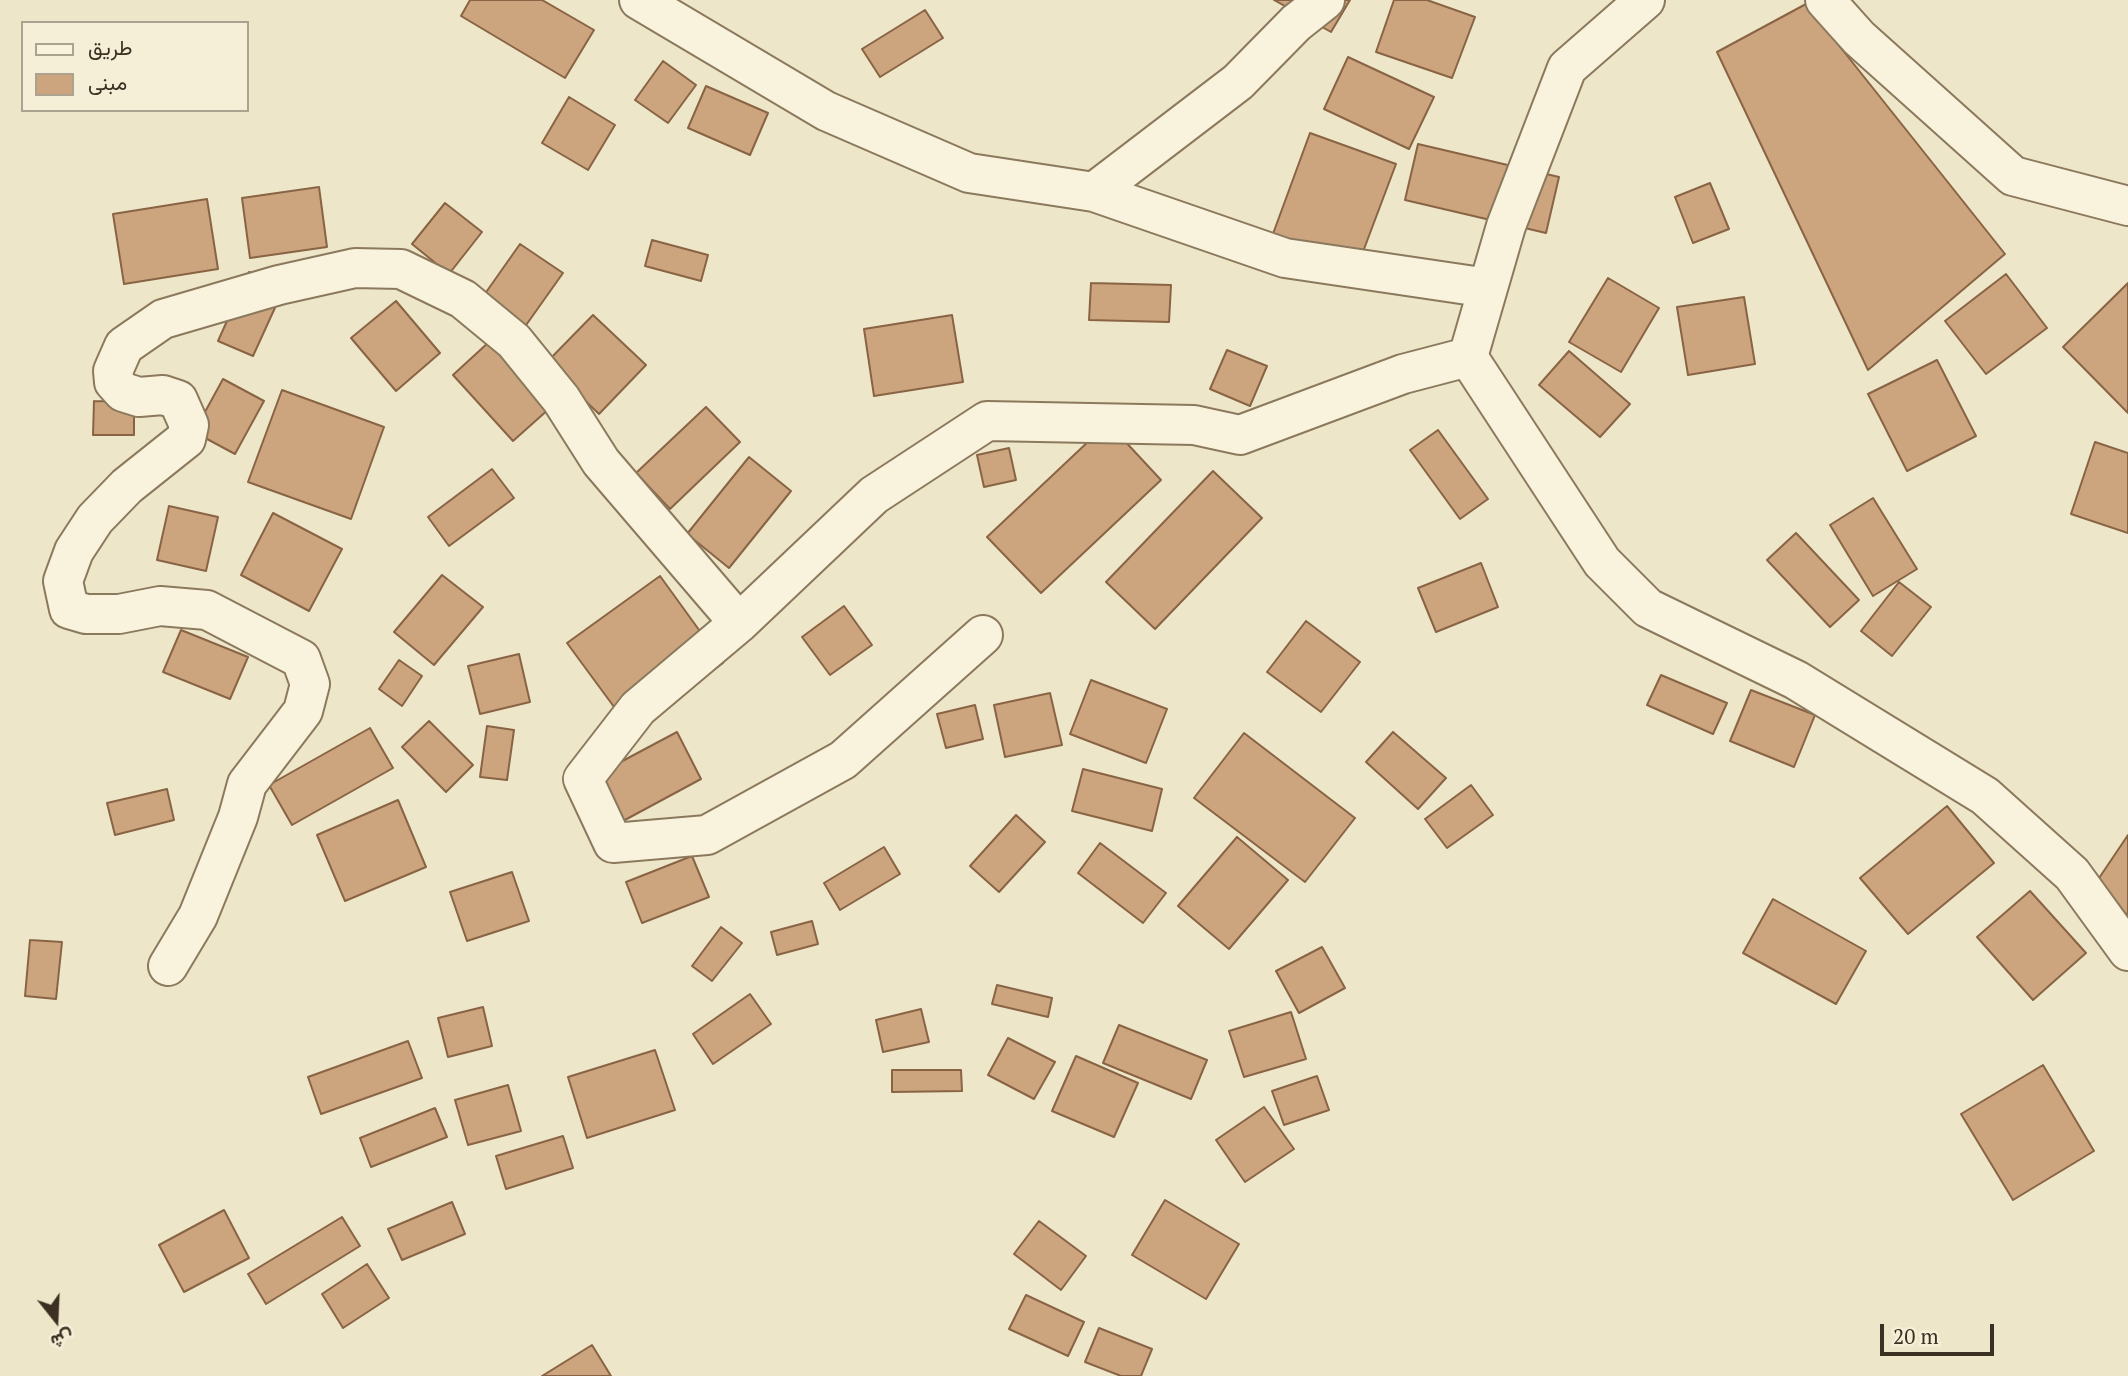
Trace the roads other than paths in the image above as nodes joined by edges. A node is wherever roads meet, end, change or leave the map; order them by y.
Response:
1 (639, 0) edge
2 (1325, 0) edge
3 (1645, 0) edge
4 (1825, 0) edge
5 (1094, 192) junction
6 (2128, 206) edge
7 (1488, 288) junction
8 (1468, 357) junction
9 (739, 623) junction
10 (982, 635) dead end
11 (2128, 951) edge
12 (168, 966) dead end

1 - 5 street
2 - 5 street
3 - 7 street
4 - 6 street
5 - 7 street
7 - 8 street
8 - 9 street
8 - 11 street
9 - 10 street
9 - 12 street

